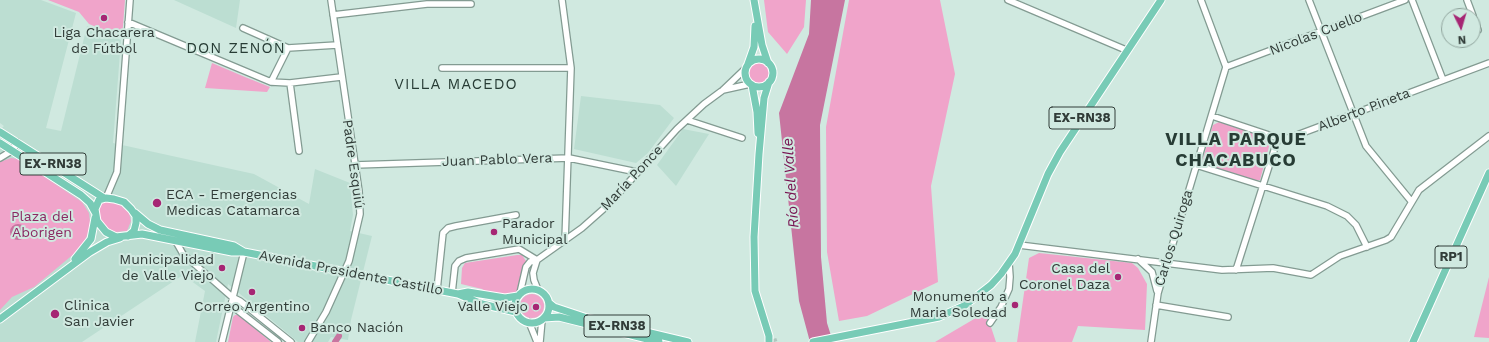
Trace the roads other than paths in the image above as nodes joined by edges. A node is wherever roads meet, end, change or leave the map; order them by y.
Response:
1 (130, 0) edge
2 (331, 0) edge
3 (562, 0) edge
4 (754, 0) edge
5 (1008, 0) edge
6 (1161, 0) edge
7 (1201, 0) edge
8 (1310, 0) edge
9 (1405, 0) edge
10 (1412, 0) edge
11 (426, 2) edge
12 (471, 4) dead end
13 (333, 14) junction
14 (756, 18) junction
15 (128, 22) junction
16 (243, 28) dead end
17 (1322, 32) junction
18 (337, 45) junction
19 (288, 48) junction
20 (1126, 50) junction
21 (1489, 63) edge
22 (768, 64) junction
23 (747, 66) junction
24 (1226, 67) junction
25 (442, 68) dead end
26 (571, 68) junction
27 (341, 77) junction
28 (1443, 80) junction
29 (271, 82) junction
30 (769, 82) junction
31 (290, 83) junction
32 (751, 84) junction
33 (723, 90) junction
34 (1354, 114) junction
35 (1212, 116) junction
36 (687, 120) junction
37 (0, 132) edge
38 (1489, 136) edge
39 (742, 138) dead end
40 (1278, 138) junction
41 (17, 142) junction
42 (0, 143) edge
43 (759, 149) junction
44 (12, 150) junction
45 (299, 151) dead end
46 (0, 158) edge
47 (569, 158) junction
48 (355, 165) junction
49 (1196, 165) junction
50 (637, 172) junction
51 (1489, 173) edge
52 (1262, 185) junction
53 (105, 198) junction
54 (1411, 201) junction
55 (134, 212) junction
56 (95, 213) junction
57 (516, 216) dead end
58 (128, 236) junction
59 (120, 238) junction
60 (175, 240) junction
61 (564, 241) junction
62 (1019, 245) junction
63 (1367, 247) junction
64 (244, 252) junction
65 (1138, 258) junction
66 (537, 260) junction
67 (1167, 262) junction
68 (1009, 263) junction
69 (68, 267) junction
70 (1236, 270) junction
71 (344, 272) junction
72 (437, 290) junction
73 (538, 290) junction
74 (455, 293) junction
75 (1158, 293) junction
76 (519, 295) junction
77 (232, 297) junction
78 (549, 303) junction
79 (1156, 305) junction
80 (516, 312) junction
81 (1228, 317) dead end
82 (0, 319) edge
83 (543, 319) junction
84 (529, 322) junction
85 (990, 323) dead end
86 (770, 339) dead end
87 (222, 342) edge
88 (278, 342) edge
89 (291, 342) edge
90 (308, 342) edge
91 (538, 342) edge
92 (660, 342) edge
93 (688, 342) edge
94 (813, 342) edge
95 (1151, 342) edge
96 (1413, 342) edge

1 - 15 street
2 - 13 street, Padre Esquiú
3 - 26 street
4 - 14 main road
5 - 20 street
6 - 20 main road, EX-RN38
7 - 24 street
8 - 17 street
9 - 17 street, Nicolas Cuello
10 - 28 street
11 - 12 street
11 - 13 street
13 - 18 street, Padre Esquiú
14 - 22 main road
14 - 23 main road
15 - 29 street
15 - 53 street
16 - 19 street
17 - 24 street, Nicolas Cuello
17 - 34 street
18 - 19 street
18 - 27 street, Padre Esquiú
19 - 29 street
20 - 62 main road, EX-RN38
21 - 28 street, Alberto Pineta
22 - 23 main road
22 - 30 main road
23 - 32 main road
23 - 33 street, María Ponce
24 - 35 street, Carlos Quiroga
25 - 26 street
26 - 47 street
27 - 31 street
27 - 48 street, Padre Esquiú
28 - 34 street, Alberto Pineta
29 - 31 street
30 - 32 main road
30 - 43 main road
31 - 45 street
32 - 33 street, María Ponce
32 - 43 main road
33 - 36 street, María Ponce
34 - 40 street, Alberto Pineta
34 - 54 street
35 - 40 street
35 - 49 street, Carlos Quiroga
36 - 39 street
36 - 50 street, María Ponce
37 - 41 main road, EX-RN38
38 - 54 street
40 - 52 street
41 - 44 street
41 - 53 main road, EX-RN38
42 - 44 main road, EX-RN38
43 - 86 main road
44 - 46 street
44 - 56 main road, EX-RN38
47 - 48 street, Juan Pablo Vera
47 - 50 street, Juan Pablo Vera
47 - 61 street
48 - 71 street, Padre Esquiú
49 - 52 street
49 - 67 street, Carlos Quiroga
50 - 61 street, María Ponce
51 - 96 main road, RP1
52 - 63 street
52 - 70 street
53 - 55 main road
53 - 56 main road
54 - 63 street
55 - 58 main road
55 - 64 main road, Avenida Presidente Castillo
56 - 59 main road
56 - 69 main road
57 - 72 street
58 - 59 main road
58 - 60 main road, Avenida Presidente Castillo
59 - 69 main road
60 - 64 main road, Avenida Presidente Castillo
60 - 77 street
61 - 66 street, María Ponce
62 - 65 street
62 - 68 main road, EX-RN38
63 - 70 street
64 - 71 main road, Avenida Presidente Castillo
64 - 77 street
65 - 67 street
65 - 75 street
66 - 73 street
66 - 74 street
66 - 76 street, María Ponce
67 - 70 street
67 - 75 street, Carlos Quiroga
68 - 85 street
68 - 94 main road, EX-RN38
69 - 82 main road
71 - 72 main road, Avenida Presidente Castillo
71 - 90 street, Padre Esquiú
72 - 74 main road, Avenida Presidente Castillo
73 - 76 main road
73 - 78 main road, EX-RN38
74 - 76 main road, Avenida Presidente Castillo
74 - 80 main road, Avenida Presidente Castillo
75 - 79 street, Carlos Quiroga
76 - 80 main road
77 - 87 street
77 - 88 street
77 - 89 street
78 - 83 main road
78 - 93 main road, EX-RN38
79 - 81 street
79 - 95 street, Carlos Quiroga
80 - 84 main road
83 - 84 main road, EX-RN38
83 - 91 street
83 - 92 main road, EX-RN38
84 - 91 street

